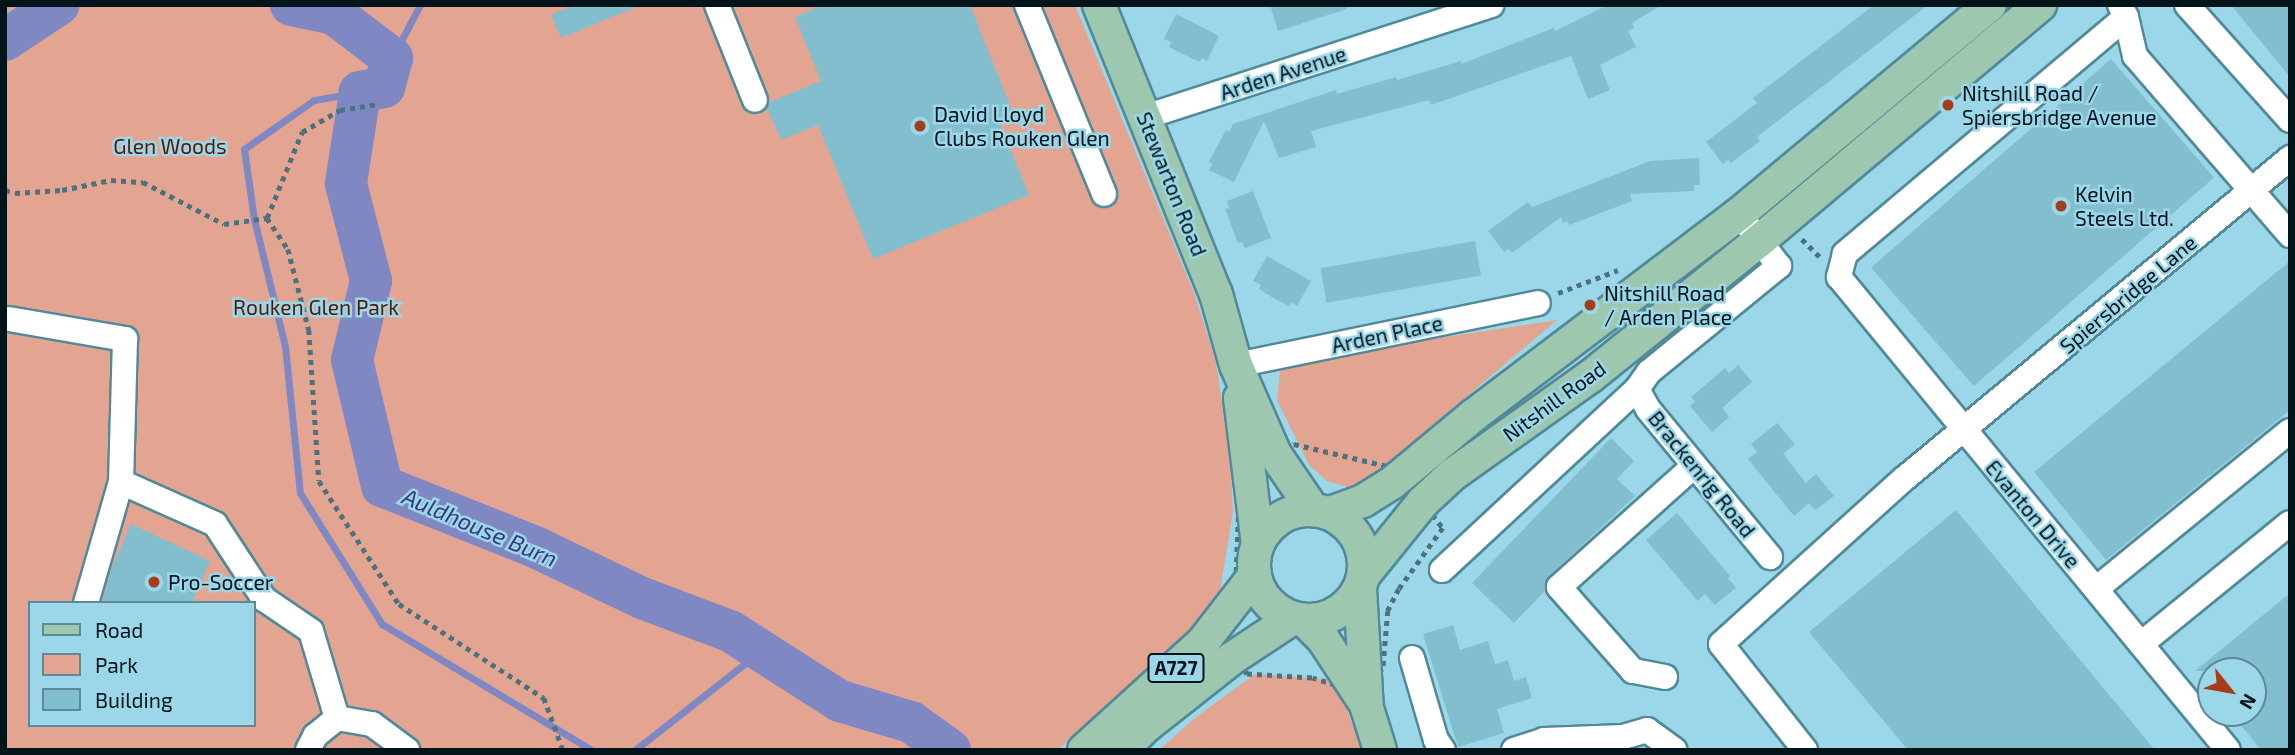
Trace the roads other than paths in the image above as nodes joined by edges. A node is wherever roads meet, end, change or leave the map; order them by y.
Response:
1 (717, 5) edge
2 (1027, 5) edge
3 (1099, 5) edge
4 (1491, 5) edge
5 (1990, 5) edge
6 (2040, 5) edge
7 (2187, 5) edge
8 (2123, 11) edge
9 (1418, 17) edge
10 (755, 100) dead end
11 (1145, 117) junction
12 (2290, 120) edge
13 (2290, 158) edge
14 (2252, 190) junction
15 (1104, 194) dead end
16 (1739, 214) junction
17 (2290, 235) edge
18 (1759, 241) junction
19 (1538, 303) dead end
20 (9, 319) dead end
21 (1236, 365) junction
22 (1637, 389) junction
23 (1965, 431) junction
24 (2290, 431) edge
25 (1262, 460) junction
26 (1694, 466) junction
27 (121, 482) junction
28 (1321, 512) junction
29 (2290, 523) edge
30 (1770, 557) dead end
31 (1256, 559) junction
32 (1442, 570) dead end
33 (1362, 582) junction
34 (2096, 589) junction
35 (87, 601) edge
36 (1299, 619) junction
37 (2141, 645) junction
38 (1412, 658) dead end
39 (1665, 677) dead end
40 (1361, 690) junction
41 (337, 718) junction
42 (1545, 745) edge
43 (308, 750) edge
44 (407, 750) edge
45 (1084, 750) edge
46 (1122, 750) edge
47 (1380, 750) edge
48 (1443, 750) edge
49 (1514, 750) edge
50 (1675, 750) edge
51 (1805, 750) edge
52 (2228, 750) edge

1 - 10 street
2 - 15 street
3 - 11 main road, Stewarton Road
4 - 9 street, Arden Avenue
5 - 16 main road, Nitshill Road
6 - 18 main road, Nitshill Road
7 - 12 street
8 - 14 street
8 - 23 street, Evanton Drive
9 - 11 street, Arden Avenue
11 - 21 main road, Stewarton Road
13 - 14 street, Spiersbridge Lane
14 - 17 street
14 - 23 street, Spiersbridge Lane
16 - 18 street, Nitshill Road
16 - 28 main road, Nitshill Road
18 - 22 street, Nitshill Road
18 - 33 main road, Nitshill Road
19 - 21 street, Arden Place
20 - 27 street
21 - 25 main road, Stewarton Road
22 - 26 street, Brackenrig Road
22 - 32 street
23 - 34 street, Evanton Drive
23 - 51 street, Spiersbridge Lane
24 - 34 street
25 - 28 main road, Stewarton Road
25 - 31 main road, Stewarton Road
26 - 30 street, Brackenrig Road
26 - 39 street
27 - 35 street
27 - 41 street
28 - 31 main road
28 - 33 main road
29 - 37 street
31 - 36 main road
31 - 45 main road, A727
33 - 36 main road
33 - 40 main road
34 - 37 street, Evanton Drive
36 - 40 main road
36 - 46 main road, A727
37 - 52 street, Evanton Drive
38 - 48 street
40 - 47 main road
41 - 43 street
41 - 44 street
42 - 49 street
42 - 50 street

